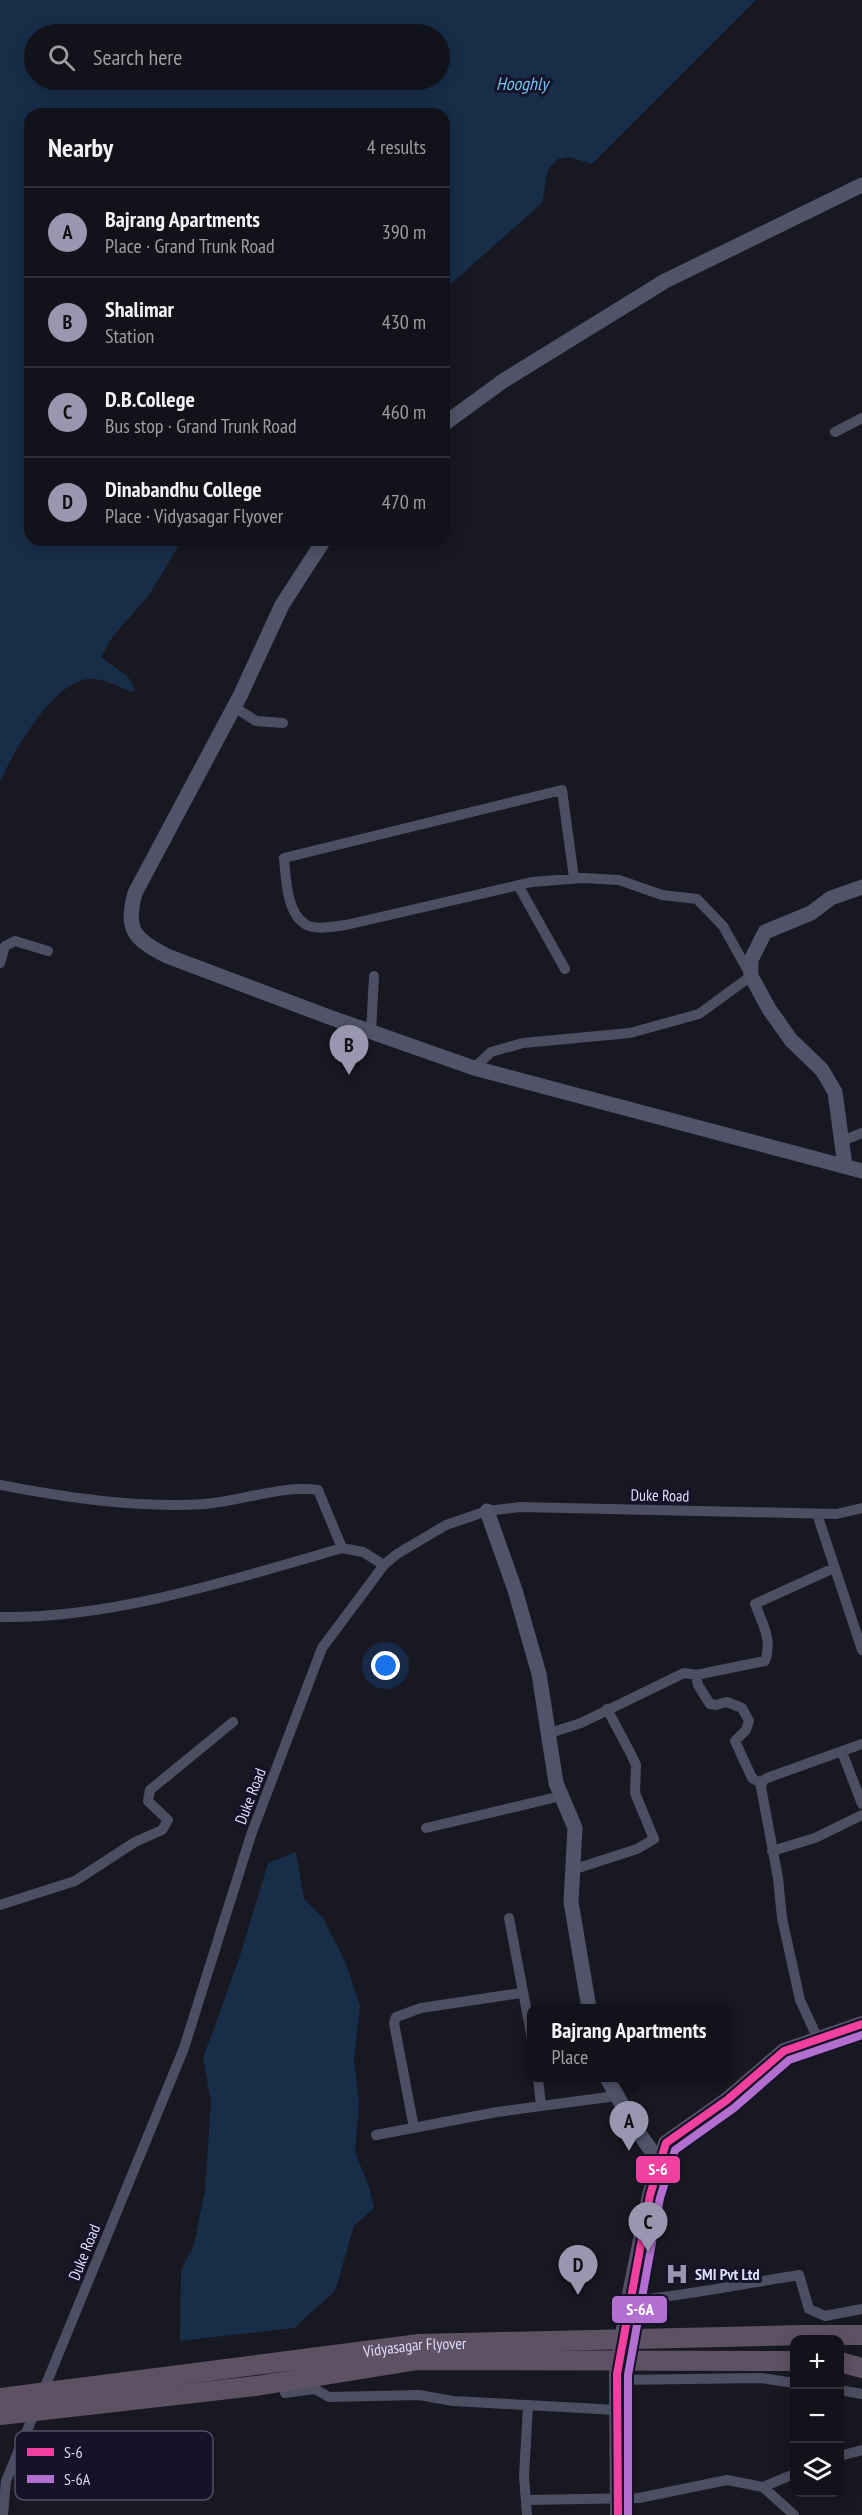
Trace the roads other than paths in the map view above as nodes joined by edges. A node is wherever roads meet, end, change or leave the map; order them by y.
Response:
1 (862, 185) edge
2 (862, 418) edge
3 (450, 420) edge
4 (835, 432) dead end
5 (320, 546) edge
6 (234, 707) junction
7 (284, 723) dead end
8 (574, 878) junction
9 (518, 885) junction
10 (862, 887) edge
11 (48, 951) dead end
12 (0, 963) edge
13 (565, 969) dead end
14 (374, 976) dead end
15 (751, 976) junction
16 (371, 1032) junction
17 (474, 1068) junction
18 (862, 1133) edge
19 (842, 1141) junction
20 (845, 1166) junction
21 (862, 1171) edge
22 (0, 1485) edge
23 (862, 1508) edge
24 (487, 1511) junction
25 (817, 1514) junction
26 (342, 1548) junction
27 (384, 1565) junction
28 (834, 1568) junction
29 (0, 1617) edge
30 (862, 1650) edge
31 (696, 1676) junction
32 (607, 1709) junction
33 (233, 1722) dead end
34 (547, 1734) junction
35 (862, 1744) edge
36 (843, 1752) junction
37 (762, 1784) junction
38 (561, 1796) junction
39 (862, 1804) edge
40 (862, 1815) edge
41 (426, 1828) dead end
42 (772, 1851) junction
43 (572, 1870) junction
44 (0, 1905) edge
45 (509, 1918) dead end
46 (521, 1992) junction
47 (588, 2004) edge
48 (527, 2020) edge
49 (862, 2024) edge
50 (818, 2040) junction
51 (538, 2082) edge
52 (609, 2082) edge
53 (616, 2096) junction
54 (541, 2106) junction
55 (414, 2128) junction
56 (376, 2135) dead end
57 (660, 2163) junction
58 (628, 2301) junction
59 (862, 2309) edge
60 (862, 2322) edge
61 (790, 2335) edge
62 (833, 2335) edge
63 (844, 2335) edge
64 (862, 2335) edge
65 (862, 2359) edge
66 (790, 2361) edge
67 (844, 2361) edge
68 (844, 2362) edge
69 (862, 2368) edge
70 (617, 2380) junction
71 (790, 2382) edge
72 (844, 2391) edge
73 (285, 2393) dead end
74 (862, 2394) edge
75 (0, 2398) edge
76 (528, 2406) junction
77 (616, 2410) junction
78 (0, 2415) edge
79 (27, 2431) edge
80 (862, 2450) edge
81 (844, 2455) edge
82 (15, 2459) edge
83 (790, 2476) edge
84 (763, 2487) junction
85 (526, 2500) junction
86 (618, 2507) edge
87 (3, 2515) edge
88 (527, 2515) edge
89 (794, 2515) edge

1 - 3 street
2 - 4 street
5 - 6 street
6 - 7 street
6 - 16 street
8 - 9 street
8 - 9 street
8 - 15 street
9 - 13 street
10 - 15 street
11 - 12 street
14 - 16 street
15 - 17 street
15 - 19 street
16 - 17 street
17 - 20 street
18 - 19 street
19 - 20 street
20 - 21 street
22 - 26 street
23 - 25 street, Duke Road
24 - 25 street, Duke Road
24 - 27 street, Duke Road
24 - 34 street
25 - 28 street
26 - 27 street
26 - 29 street
27 - 79 street, Duke Road
28 - 30 street
28 - 31 street
31 - 32 street
31 - 37 street
32 - 34 street
32 - 43 street
33 - 44 street
34 - 38 street
35 - 36 street
36 - 37 street
36 - 39 street
37 - 42 street
38 - 41 street
38 - 43 street
40 - 42 street
42 - 50 street
43 - 47 street
45 - 46 street
46 - 48 street
46 - 55 street
49 - 50 main road
50 - 57 main road
51 - 54 street
52 - 53 street
53 - 54 street
53 - 57 street
54 - 55 street
55 - 56 street
57 - 58 main road
58 - 59 street
58 - 70 main road
60 - 62 highway
61 - 75 highway, Vidyasagar Flyover, bridge
63 - 64 highway, Vidyasagar Flyover
65 - 67 highway
66 - 78 highway, Vidyasagar Flyover, bridge
68 - 69 highway
70 - 71 street
70 - 77 main road
72 - 74 street
73 - 76 street
76 - 77 street
76 - 85 street
77 - 86 main road
80 - 81 street
82 - 87 street, Duke Road
83 - 84 street
84 - 86 street
84 - 89 street
85 - 86 street
85 - 88 street

